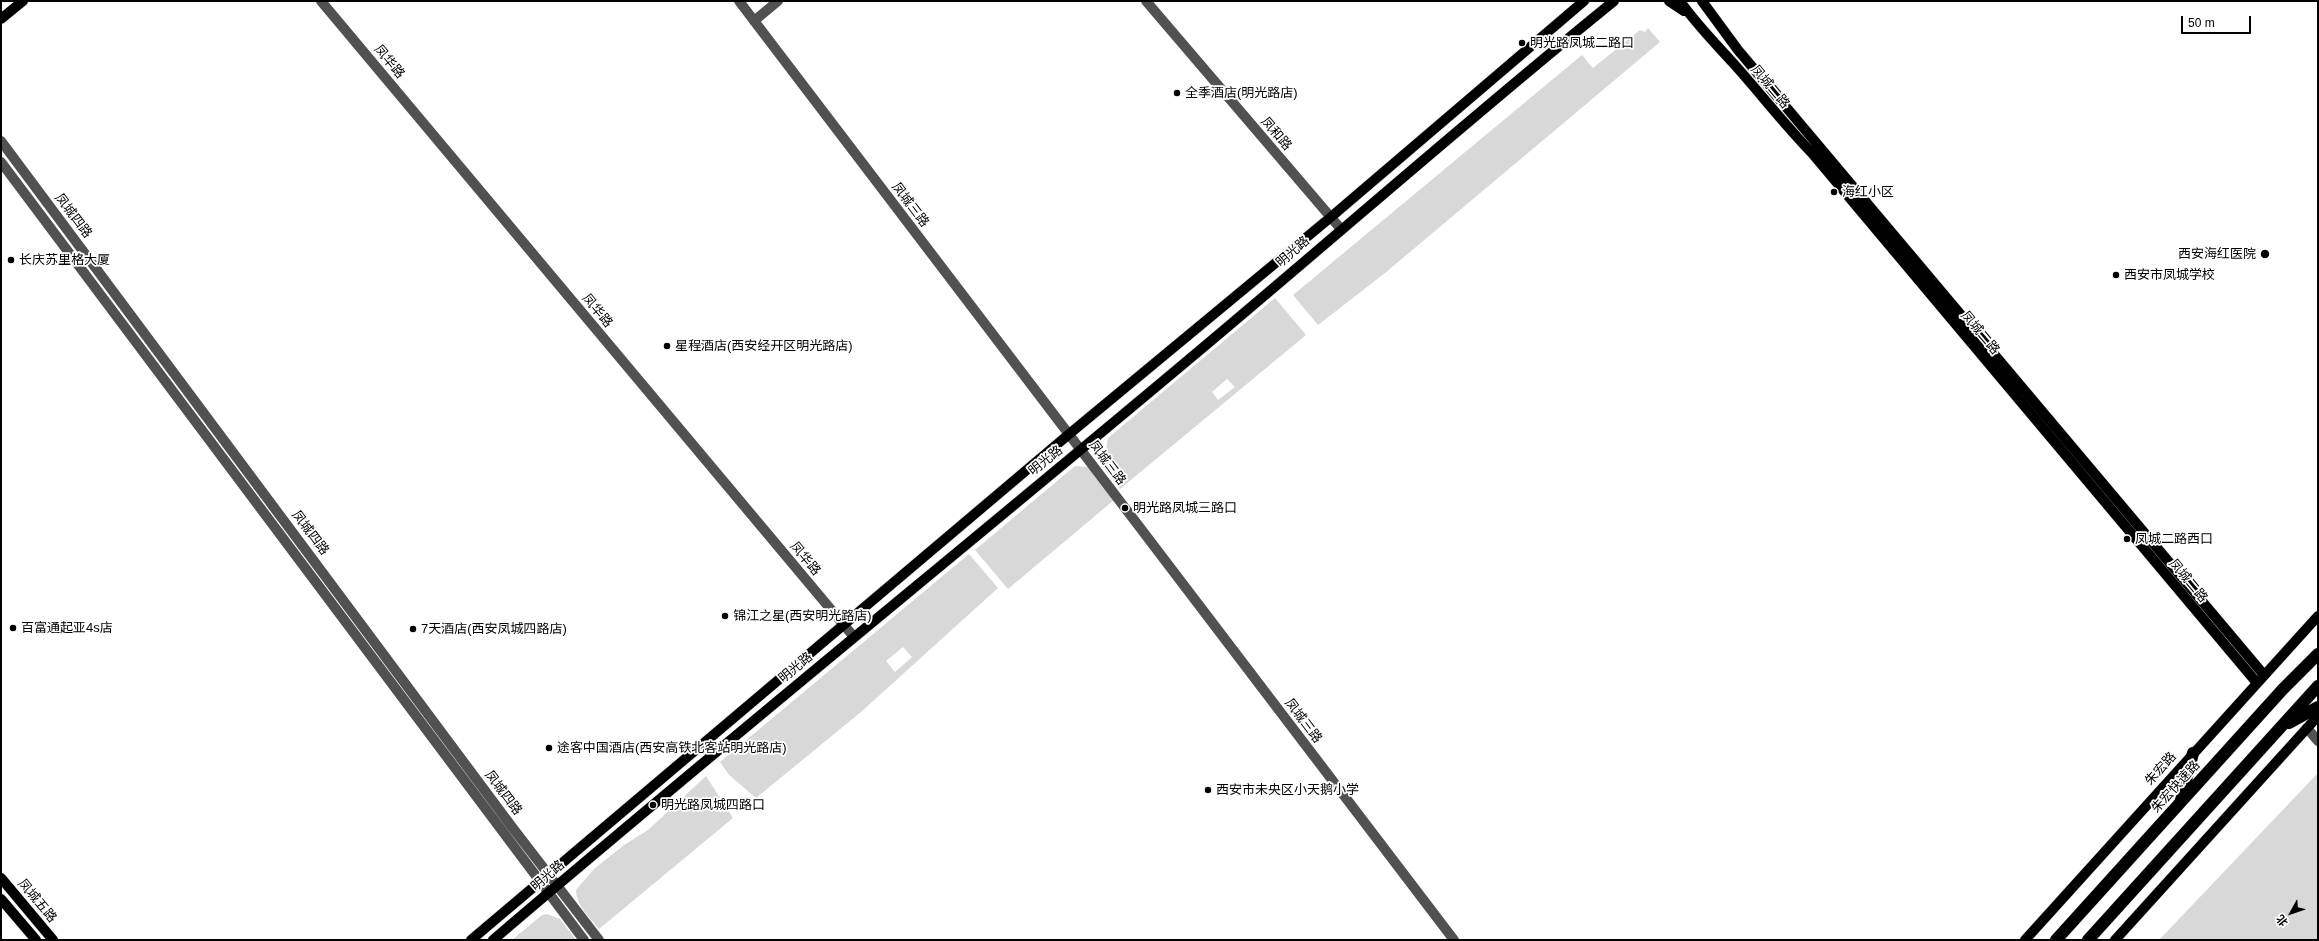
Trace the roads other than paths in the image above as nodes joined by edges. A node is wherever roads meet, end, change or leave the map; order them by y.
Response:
1 (23, 1) edge
2 (321, 1) edge
3 (739, 1) edge
4 (778, 1) edge
5 (1146, 1) edge
6 (1584, 1) edge
7 (1614, 1) edge
8 (1622, 1) edge
9 (1669, 1) edge
10 (1680, 1) edge
11 (1703, 2) edge
12 (1600, 12) junction
13 (1, 19) edge
14 (754, 21) junction
15 (1694, 21) junction
16 (1, 141) edge
17 (1, 162) edge
18 (1331, 217) junction
19 (1340, 228) junction
20 (1068, 435) junction
21 (1080, 450) junction
22 (2318, 616) edge
23 (843, 625) junction
24 (854, 637) junction
25 (2318, 654) edge
26 (2264, 675) junction
27 (2258, 684) junction
28 (2318, 686) edge
29 (2318, 707) edge
30 (2318, 716) edge
31 (2281, 728) junction
32 (2307, 728) junction
33 (2318, 741) edge
34 (2193, 753) junction
35 (2180, 802) junction
36 (549, 874) junction
37 (1, 878) edge
38 (539, 882) junction
39 (558, 884) junction
40 (548, 893) junction
41 (1, 899) edge
42 (36, 940) edge
43 (53, 940) edge
44 (471, 940) edge
45 (493, 940) edge
46 (584, 940) edge
47 (599, 940) edge
48 (1454, 940) edge
49 (2025, 940) edge
50 (2056, 940) edge
51 (2088, 940) edge
52 (2115, 940) edge

1 - 13 main road
2 - 23 street, 凤华路
3 - 14 street, 凤城三路
4 - 14 street
5 - 18 street, 凤和路
6 - 18 main road, 明光路
7 - 12 main road, 明光路
8 - 12 main road
9 - 15 main road
10 - 15 main road, 凤城二路
11 - 26 main road, 凤城二路
12 - 19 main road, 明光路
14 - 20 street, 凤城三路
15 - 27 main road, 凤城二路
16 - 36 street, 凤城四路
17 - 38 street, 凤城四路
18 - 19 street, 凤和路
18 - 20 main road, 明光路
19 - 21 main road, 明光路
20 - 21 street, 凤城三路
20 - 23 main road, 明光路
21 - 24 main road, 明光路
21 - 48 street, 凤城三路
22 - 26 main road, 朱宏路
23 - 24 street, 凤华路
23 - 36 main road, 明光路
24 - 39 main road, 明光路
25 - 35 highway, 朱宏快速路
26 - 27 main road, 朱宏路
27 - 34 main road, 朱宏路
28 - 31 highway
29 - 31 highway
30 - 32 main road
31 - 51 highway
32 - 33 street
32 - 52 main road
34 - 35 highway
34 - 49 main road, 朱宏路
35 - 50 highway, 朱宏快速路
36 - 38 main road, 明光路
36 - 39 street, 凤城四路
37 - 43 main road, 凤城五路
38 - 40 street, 凤城四路
38 - 44 main road, 明光路
39 - 40 main road, 明光路
39 - 47 street, 凤城四路
40 - 45 main road, 明光路
40 - 46 street, 凤城四路
41 - 42 main road, 凤城五路

